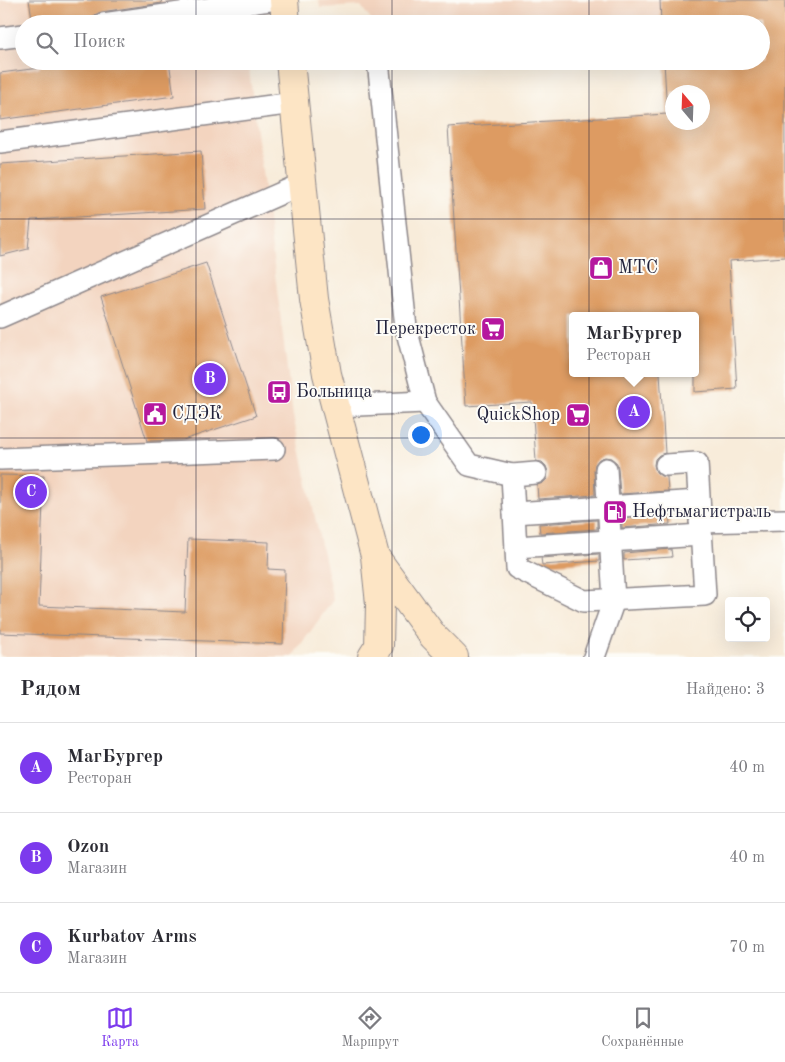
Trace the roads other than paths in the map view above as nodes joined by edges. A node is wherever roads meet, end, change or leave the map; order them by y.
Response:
1 (270, 0) edge
2 (284, 0) edge
3 (165, 15) edge
4 (285, 15) edge
5 (15, 36) edge
6 (0, 38) edge
7 (291, 70) edge
8 (379, 70) edge
9 (294, 103) junction
10 (0, 142) edge
11 (302, 184) junction
12 (0, 317) edge
13 (425, 402) junction
14 (336, 406) junction
15 (274, 449) dead end
16 (0, 459) edge
17 (666, 465) dead end
18 (606, 469) dead end
19 (536, 473) dead end
20 (512, 475) junction
21 (608, 507) junction
22 (514, 513) junction
23 (700, 519) junction
24 (785, 520) edge
25 (610, 540) junction
26 (516, 547) junction
27 (375, 556) junction
28 (614, 600) junction
29 (372, 657) edge
30 (454, 657) edge
31 (594, 657) edge

1 - 3 lane
2 - 4 main road
5 - 6 lane
7 - 9 main road
8 - 13 lane
9 - 10 lane
9 - 11 main road
11 - 12 lane
11 - 14 main road
13 - 14 lane
13 - 20 lane
14 - 27 main road
15 - 16 lane
17 - 23 lane
18 - 21 lane
19 - 20 lane
20 - 22 lane
21 - 22 lane
21 - 23 lane
21 - 25 lane
22 - 26 lane
23 - 24 lane
23 - 25 lane
23 - 28 lane
25 - 26 lane
25 - 28 lane
26 - 28 lane
27 - 29 main road
27 - 30 main road
28 - 31 lane

